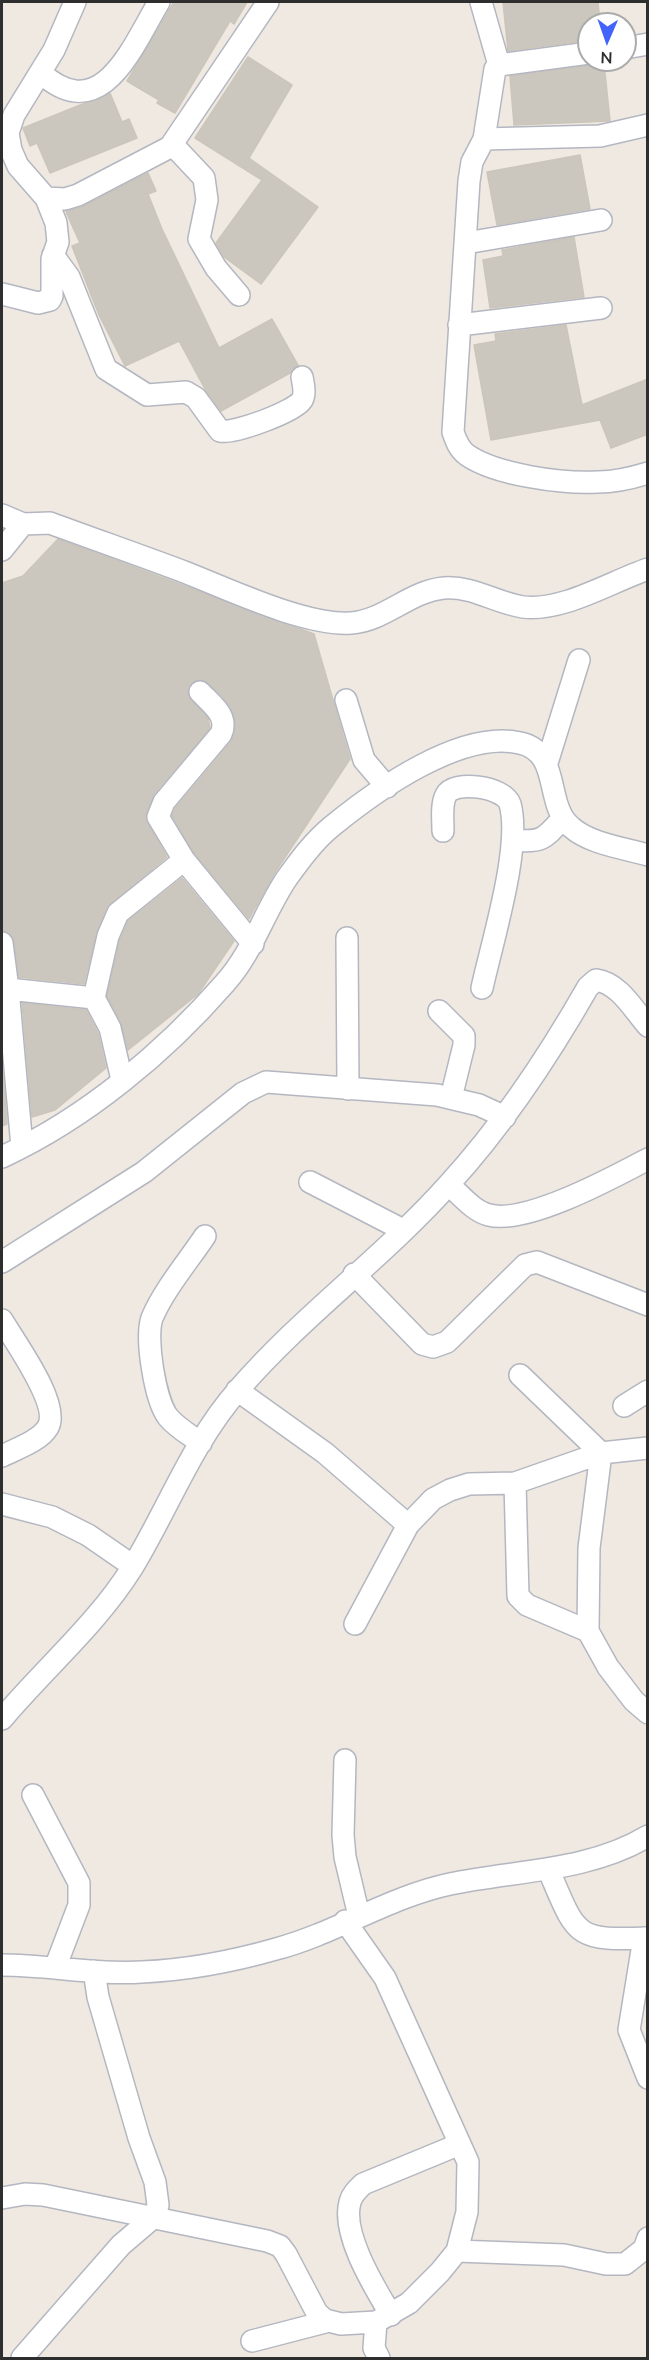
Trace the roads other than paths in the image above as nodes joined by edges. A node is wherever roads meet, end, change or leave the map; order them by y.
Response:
1 (75, 2) edge
2 (159, 2) edge
3 (268, 2) edge
4 (481, 2) edge
5 (577, 55) edge
6 (499, 65) junction
7 (41, 73) junction
8 (648, 125) edge
9 (484, 139) junction
10 (172, 144) junction
11 (46, 198) junction
12 (601, 220) dead end
13 (466, 243) junction
14 (53, 255) junction
15 (2, 294) edge
16 (239, 295) dead end
17 (601, 308) dead end
18 (459, 325) junction
19 (302, 376) dead end
20 (648, 473) edge
21 (2, 515) edge
22 (23, 524) junction
23 (2, 550) edge
24 (648, 569) edge
25 (579, 660) dead end
26 (200, 693) dead end
27 (346, 700) dead end
28 (547, 763) junction
29 (387, 786) junction
30 (563, 818) junction
31 (443, 831) dead end
32 (514, 840) junction
33 (648, 855) edge
34 (184, 860) junction
35 (347, 938) dead end
36 (2, 943) edge
37 (253, 944) junction
38 (482, 988) dead end
39 (8, 989) junction
40 (94, 998) junction
41 (439, 1011) dead end
42 (648, 1026) edge
43 (122, 1080) junction
44 (348, 1089) junction
45 (451, 1098) junction
46 (505, 1117) junction
47 (22, 1147) junction
48 (2, 1157) edge
49 (648, 1159) edge
50 (310, 1182) dead end
51 (449, 1185) junction
52 (403, 1230) junction
53 (205, 1236) dead end
54 (2, 1262) edge
55 (354, 1274) junction
56 (648, 1305) edge
57 (2, 1320) edge
58 (520, 1375) dead end
59 (237, 1390) junction
60 (648, 1391) edge
61 (624, 1406) dead end
62 (201, 1443) junction
63 (648, 1448) edge
64 (602, 1453) junction
65 (2, 1456) edge
66 (515, 1483) junction
67 (2, 1504) edge
68 (408, 1525) junction
69 (133, 1566) junction
70 (354, 1624) dead end
71 (588, 1631) junction
72 (648, 1713) edge
73 (2, 1719) edge
74 (345, 1760) dead end
75 (33, 1795) dead end
76 (642, 1843) edge
77 (549, 1871) junction
78 (352, 1918) junction
79 (646, 1938) edge
80 (2, 1965) edge
81 (55, 1968) junction
82 (94, 1971) junction
83 (648, 2078) edge
84 (460, 2144) junction
85 (2, 2198) edge
86 (155, 2216) junction
87 (648, 2238) edge
88 (457, 2251) junction
89 (383, 2318) junction
90 (329, 2321) junction
91 (252, 2341) dead end
92 (22, 2358) edge
93 (379, 2358) edge

1 - 7 street
2 - 7 street
3 - 10 street
4 - 6 street
5 - 6 street
6 - 9 street
7 - 11 street
8 - 9 street
9 - 13 street
10 - 11 street
10 - 16 street
11 - 14 street
12 - 13 street
13 - 18 street
14 - 15 street
14 - 19 street
17 - 18 street
18 - 20 street
21 - 22 street
22 - 23 street
22 - 24 street
25 - 28 street
26 - 34 street
27 - 29 street
28 - 29 street
28 - 30 street
29 - 37 street
30 - 32 street
30 - 33 street
31 - 32 street
32 - 38 street
34 - 37 street
34 - 40 street
35 - 44 street
36 - 39 street
37 - 43 street
39 - 40 street
39 - 47 street
40 - 43 street
41 - 45 street
42 - 46 street
43 - 47 street
44 - 45 street
44 - 54 street
45 - 46 street
46 - 51 street
47 - 48 street
49 - 51 street
50 - 52 street
51 - 52 street
52 - 55 street
53 - 62 street
55 - 56 street
55 - 59 street
57 - 65 street
58 - 64 street
59 - 62 street
59 - 68 street
60 - 61 street
62 - 69 street
63 - 64 street
64 - 66 street
64 - 71 street
66 - 68 street
66 - 71 street
67 - 69 street
68 - 70 street
69 - 73 street
71 - 72 street
74 - 78 street
75 - 81 street
76 - 77 street
77 - 78 street
77 - 79 street
78 - 82 street
78 - 84 street
79 - 83 street
80 - 81 street
81 - 82 street
82 - 86 street
84 - 88 street
84 - 89 street
85 - 86 street
86 - 90 street
86 - 92 street
87 - 88 street
88 - 89 street
89 - 90 street
89 - 93 street
90 - 91 street

